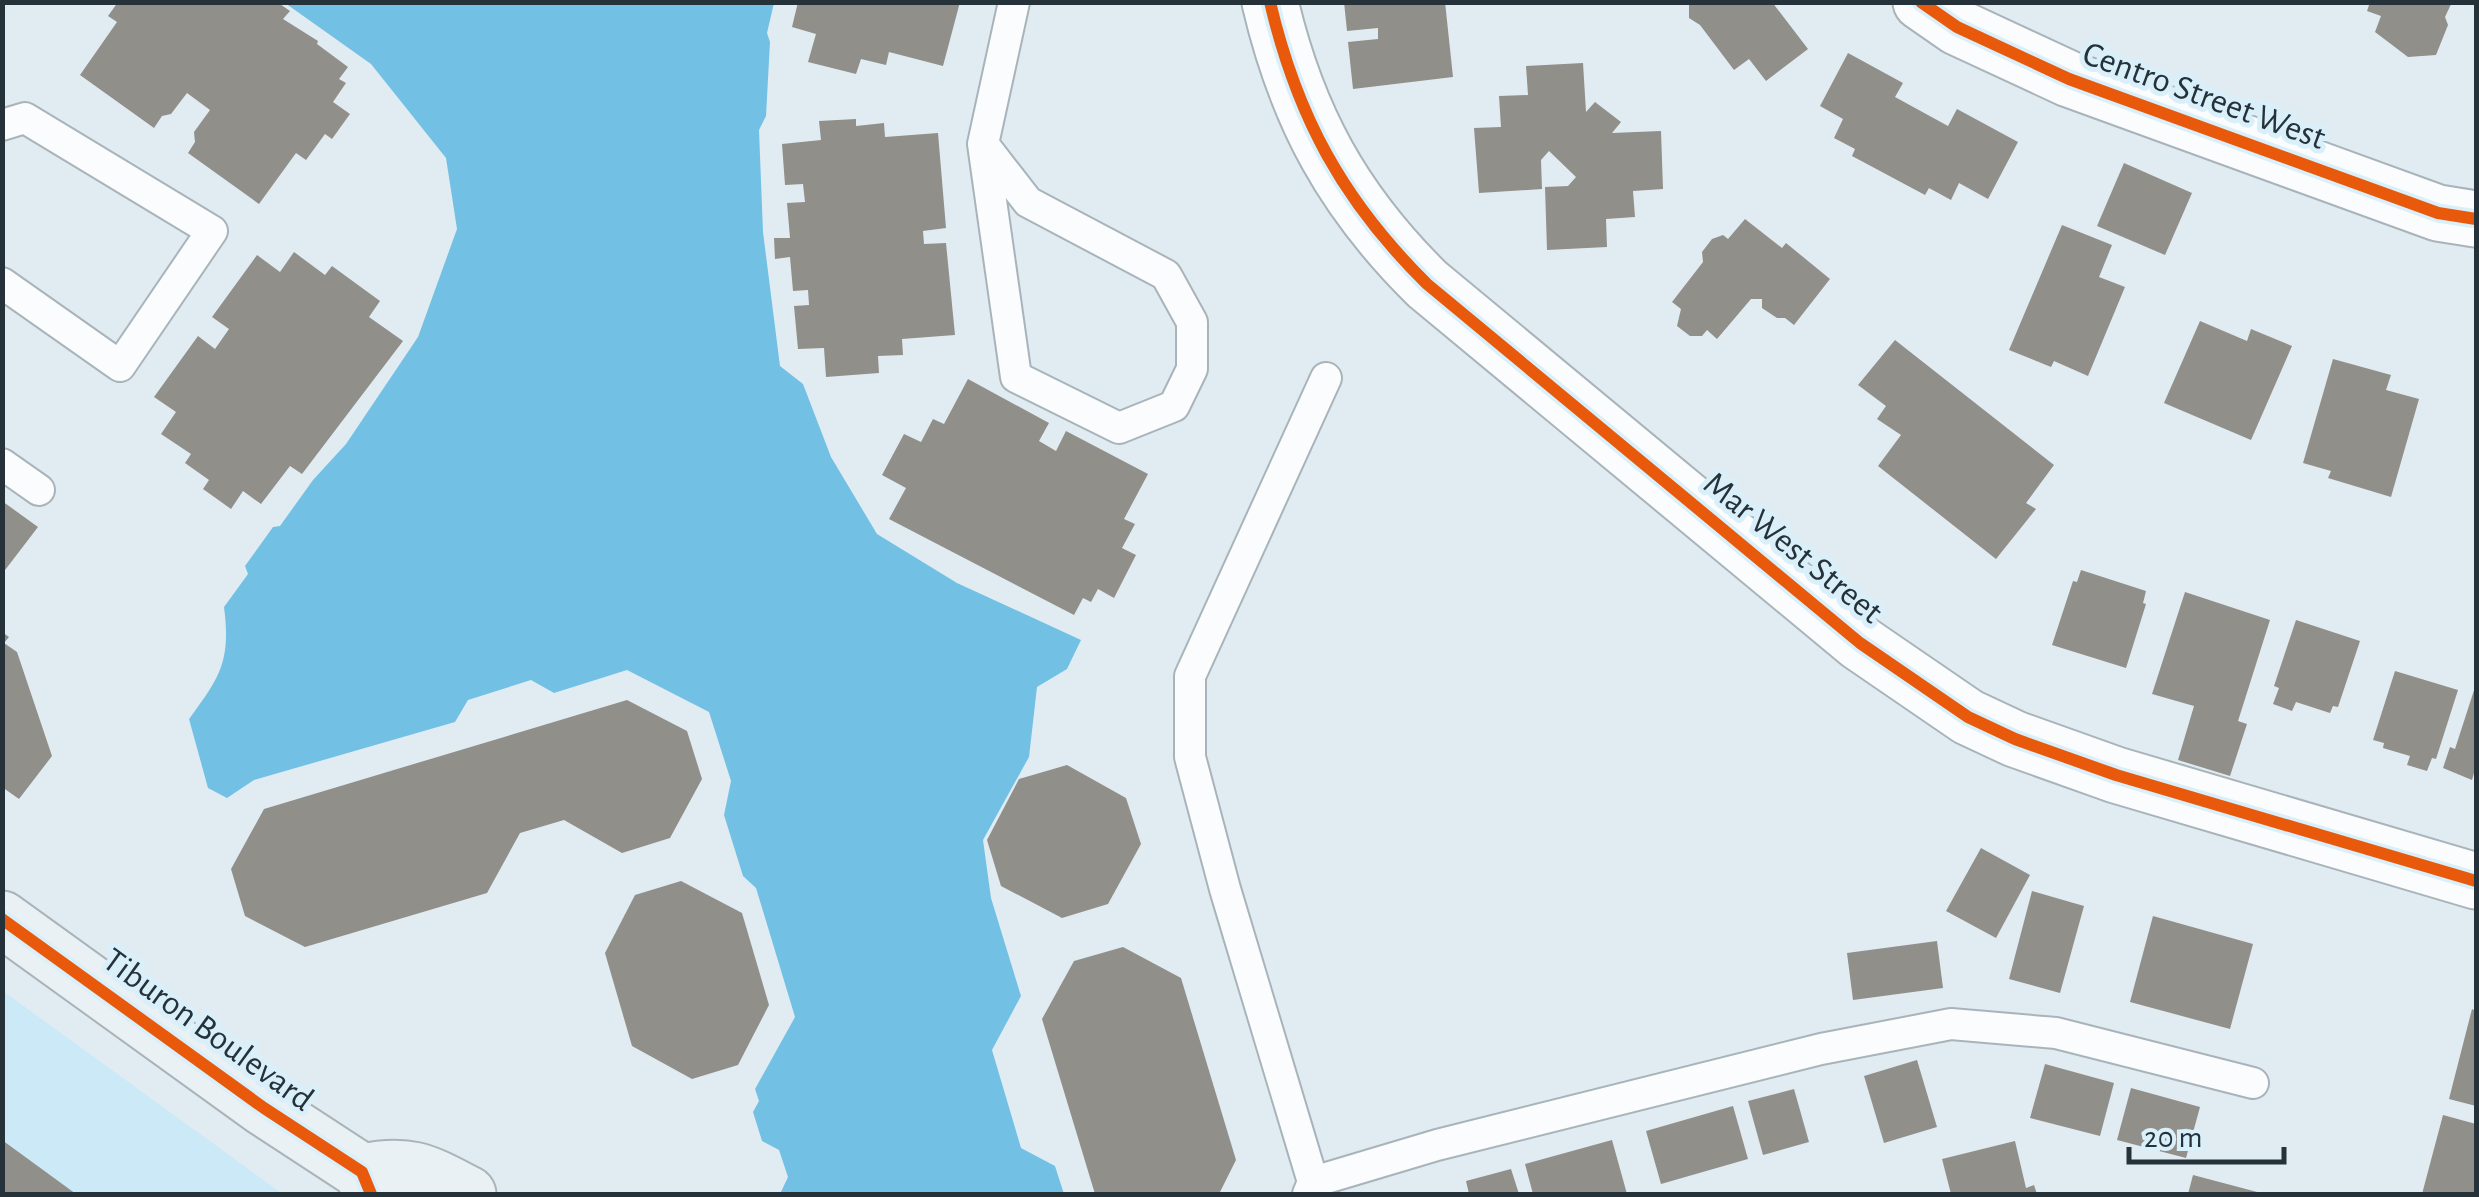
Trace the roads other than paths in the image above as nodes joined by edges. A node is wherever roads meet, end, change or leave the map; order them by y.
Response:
1 (1014, 2) edge
2 (1270, 2) edge
3 (1921, 2) edge
4 (2, 125) edge
5 (983, 144) junction
6 (2476, 219) edge
7 (2, 283) edge
8 (1326, 378) dead end
9 (2, 464) edge
10 (39, 490) dead end
11 (2476, 880) edge
12 (2, 919) edge
13 (2254, 1084) dead end
14 (360, 1187) edge
15 (1310, 1188) edge
16 (468, 1194) edge

1 - 5 lane
2 - 11 street, Mar West Street
3 - 6 street, Centro Street West
4 - 7 lane
5 - 5 lane
8 - 15 lane
9 - 10 lane
12 - 14 street, Tiburon Boulevard
13 - 15 lane
14 - 16 street, Tiburon Boulevard

